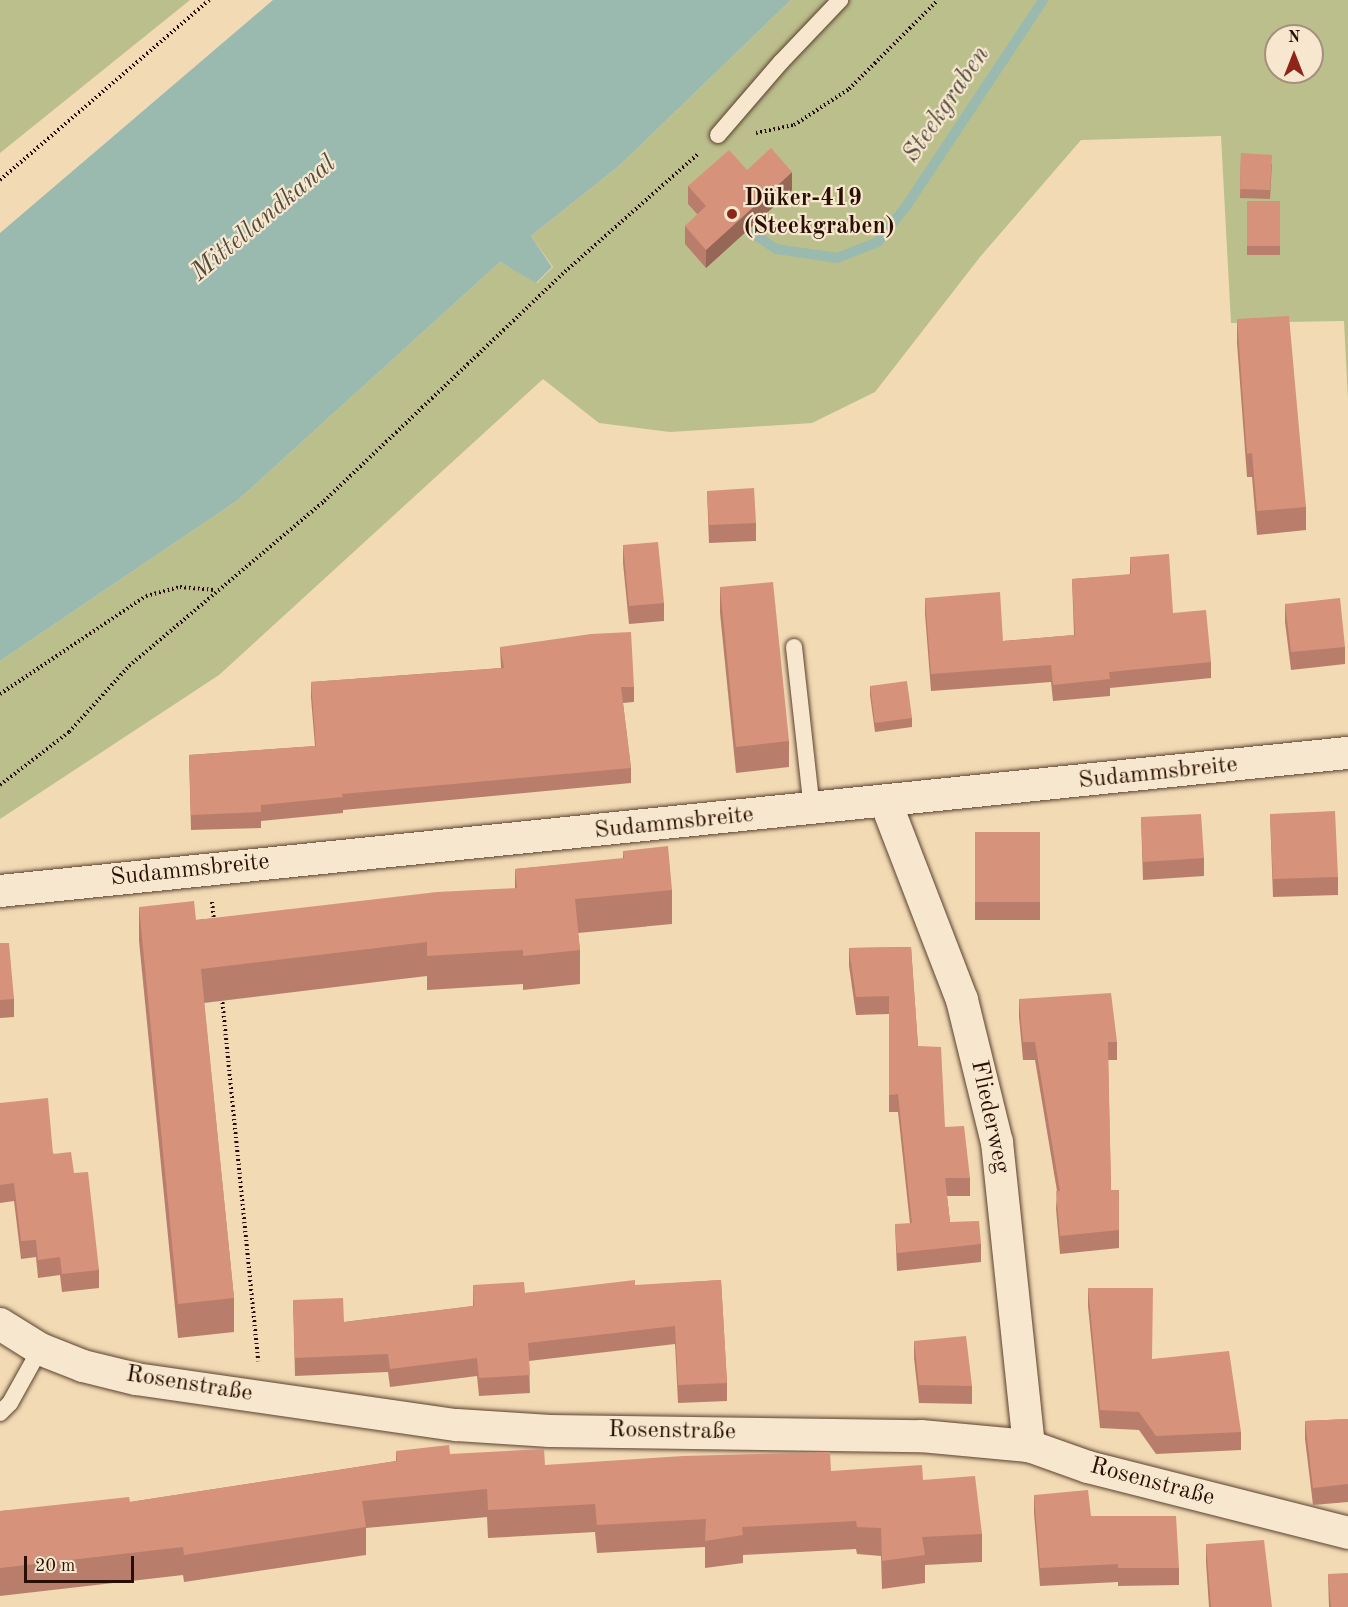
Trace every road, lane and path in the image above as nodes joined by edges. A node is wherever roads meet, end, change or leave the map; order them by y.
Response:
1 (209, 0) edge
2 (840, 0) edge
3 (939, 0) edge
4 (718, 135) junction
5 (0, 180) edge
6 (216, 590) junction
7 (794, 647) dead end
8 (0, 694) edge
9 (1348, 753) edge
10 (0, 785) edge
11 (886, 803) junction
12 (812, 810) junction
13 (209, 869) junction
14 (0, 891) edge
15 (215, 927) edge
16 (221, 986) edge
17 (0, 1323) edge
18 (40, 1349) junction
19 (261, 1396) junction
20 (0, 1413) edge
21 (1029, 1446) junction
22 (1348, 1533) edge

1 - 5 path
2 - 4 lane
3 - 4 path
4 - 6 path
6 - 8 path
6 - 10 path
7 - 12 lane
9 - 11 street, Sudammsbreite
11 - 12 street, Sudammsbreite
11 - 21 street, Fliederweg
12 - 13 street, Sudammsbreite
13 - 14 street, Sudammsbreite
13 - 15 path
16 - 19 path
17 - 18 street, Rosenstraße
18 - 19 street, Rosenstraße
18 - 20 lane
19 - 21 street, Rosenstraße
21 - 22 street, Rosenstraße

